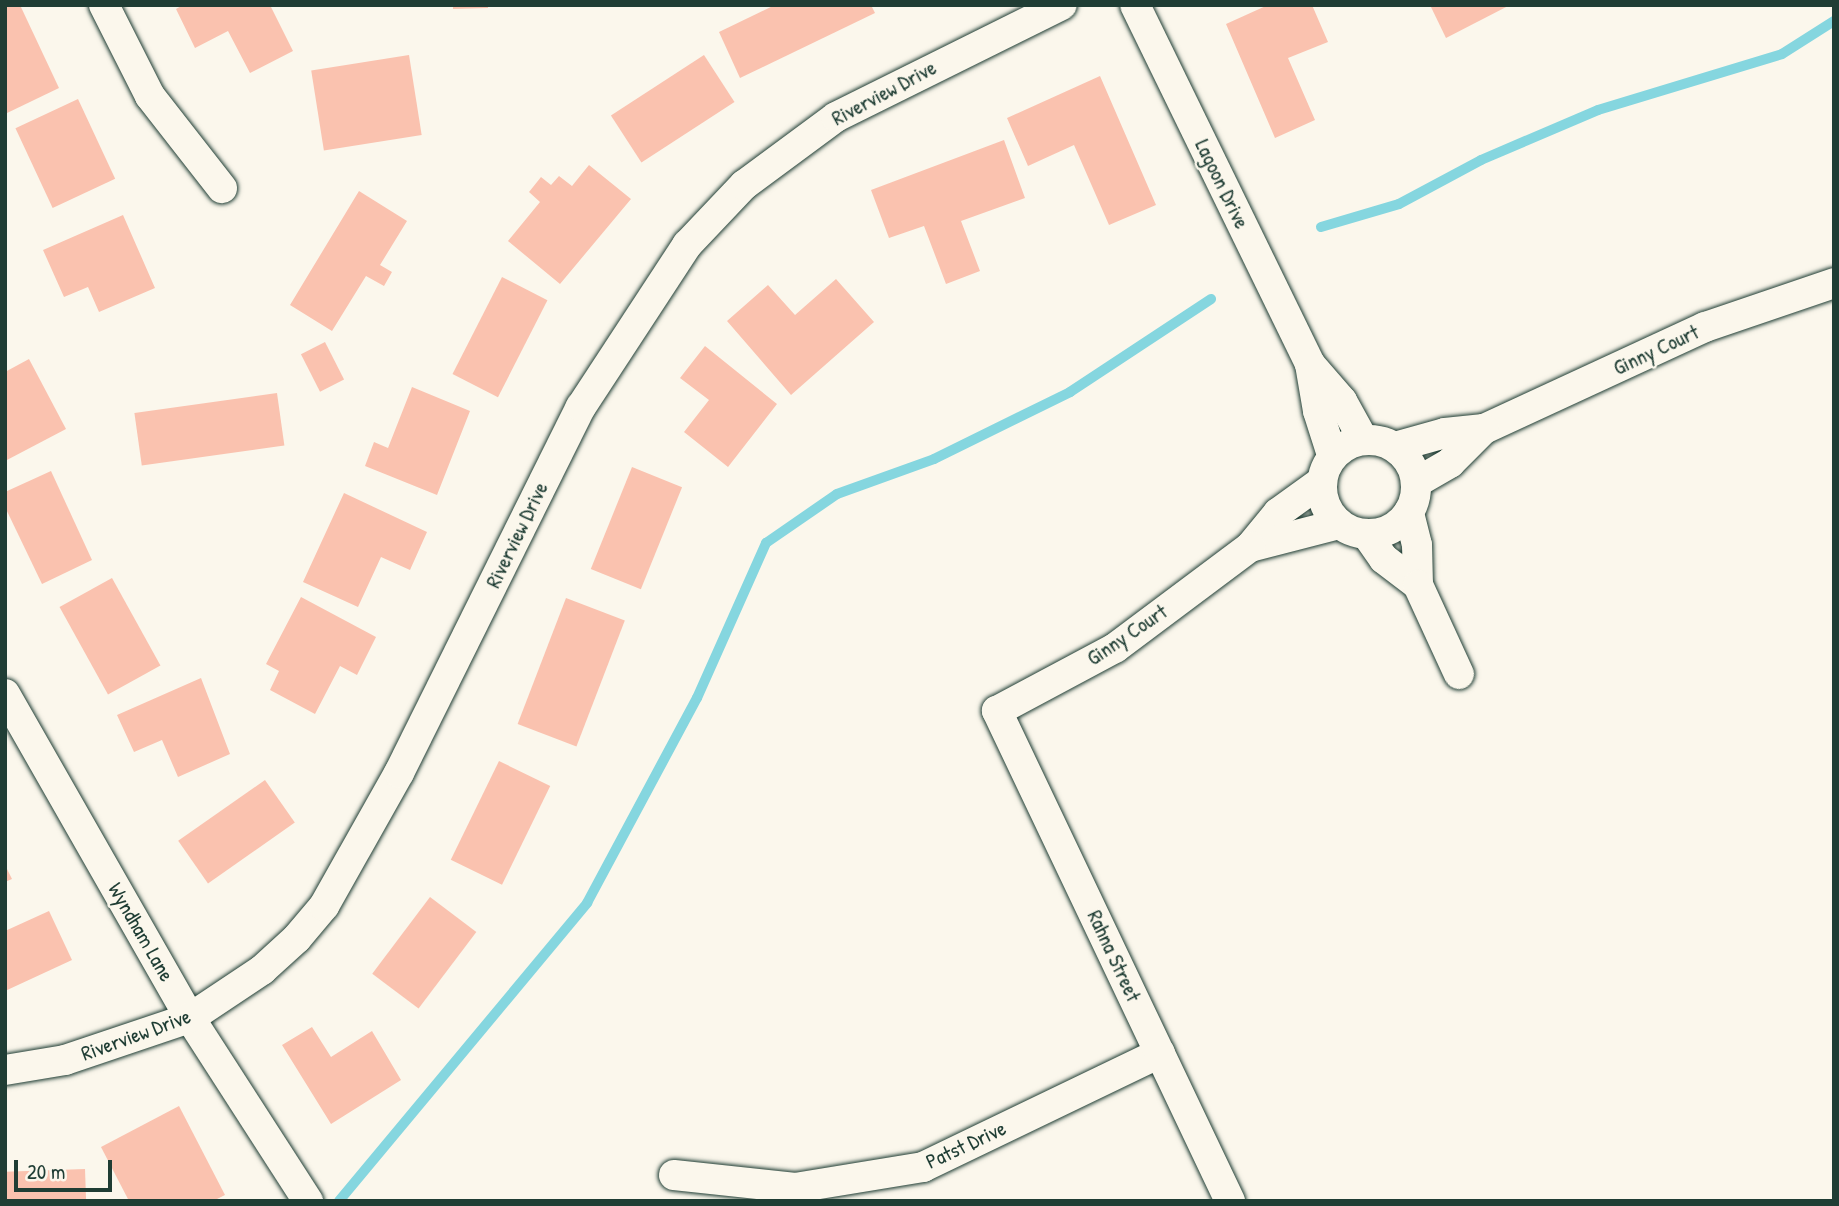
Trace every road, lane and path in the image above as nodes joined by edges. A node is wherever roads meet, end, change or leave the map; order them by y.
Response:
1 (104, 5) edge
2 (1062, 5) edge
3 (1135, 5) edge
4 (222, 188) dead end
5 (1834, 283) edge
6 (1310, 363) junction
7 (1484, 429) junction
8 (1363, 439) junction
9 (1395, 447) junction
10 (1332, 455) junction
11 (1321, 482) junction
12 (1416, 482) junction
13 (1409, 512) junction
14 (1339, 524) junction
15 (1367, 535) junction
16 (1250, 547) junction
17 (1418, 584) junction
18 (1459, 674) dead end
19 (5, 694) edge
20 (998, 711) joint
21 (190, 1018) junction
22 (1160, 1053) junction
23 (5, 1070) edge
24 (674, 1175) dead end
25 (308, 1201) edge
26 (1230, 1201) edge

1 - 4 street
2 - 21 street, Riverview Drive
3 - 6 street, Lagoon Drive
5 - 7 street, Ginny Court
6 - 8 street
6 - 10 street
7 - 9 street
7 - 12 street
8 - 9 street
8 - 10 street
9 - 12 street
10 - 11 street
11 - 14 street
11 - 16 street
12 - 13 street
13 - 15 street
13 - 17 street
14 - 15 street
14 - 16 street
15 - 17 street
16 - 20 street, Ginny Court
17 - 18 street
19 - 21 street, Wyndham Lane
20 - 22 street, Rahna Street
21 - 23 street, Riverview Drive
21 - 25 street, Wyndham Lane
22 - 24 street, Patst Drive
22 - 26 street, Rahna Street

